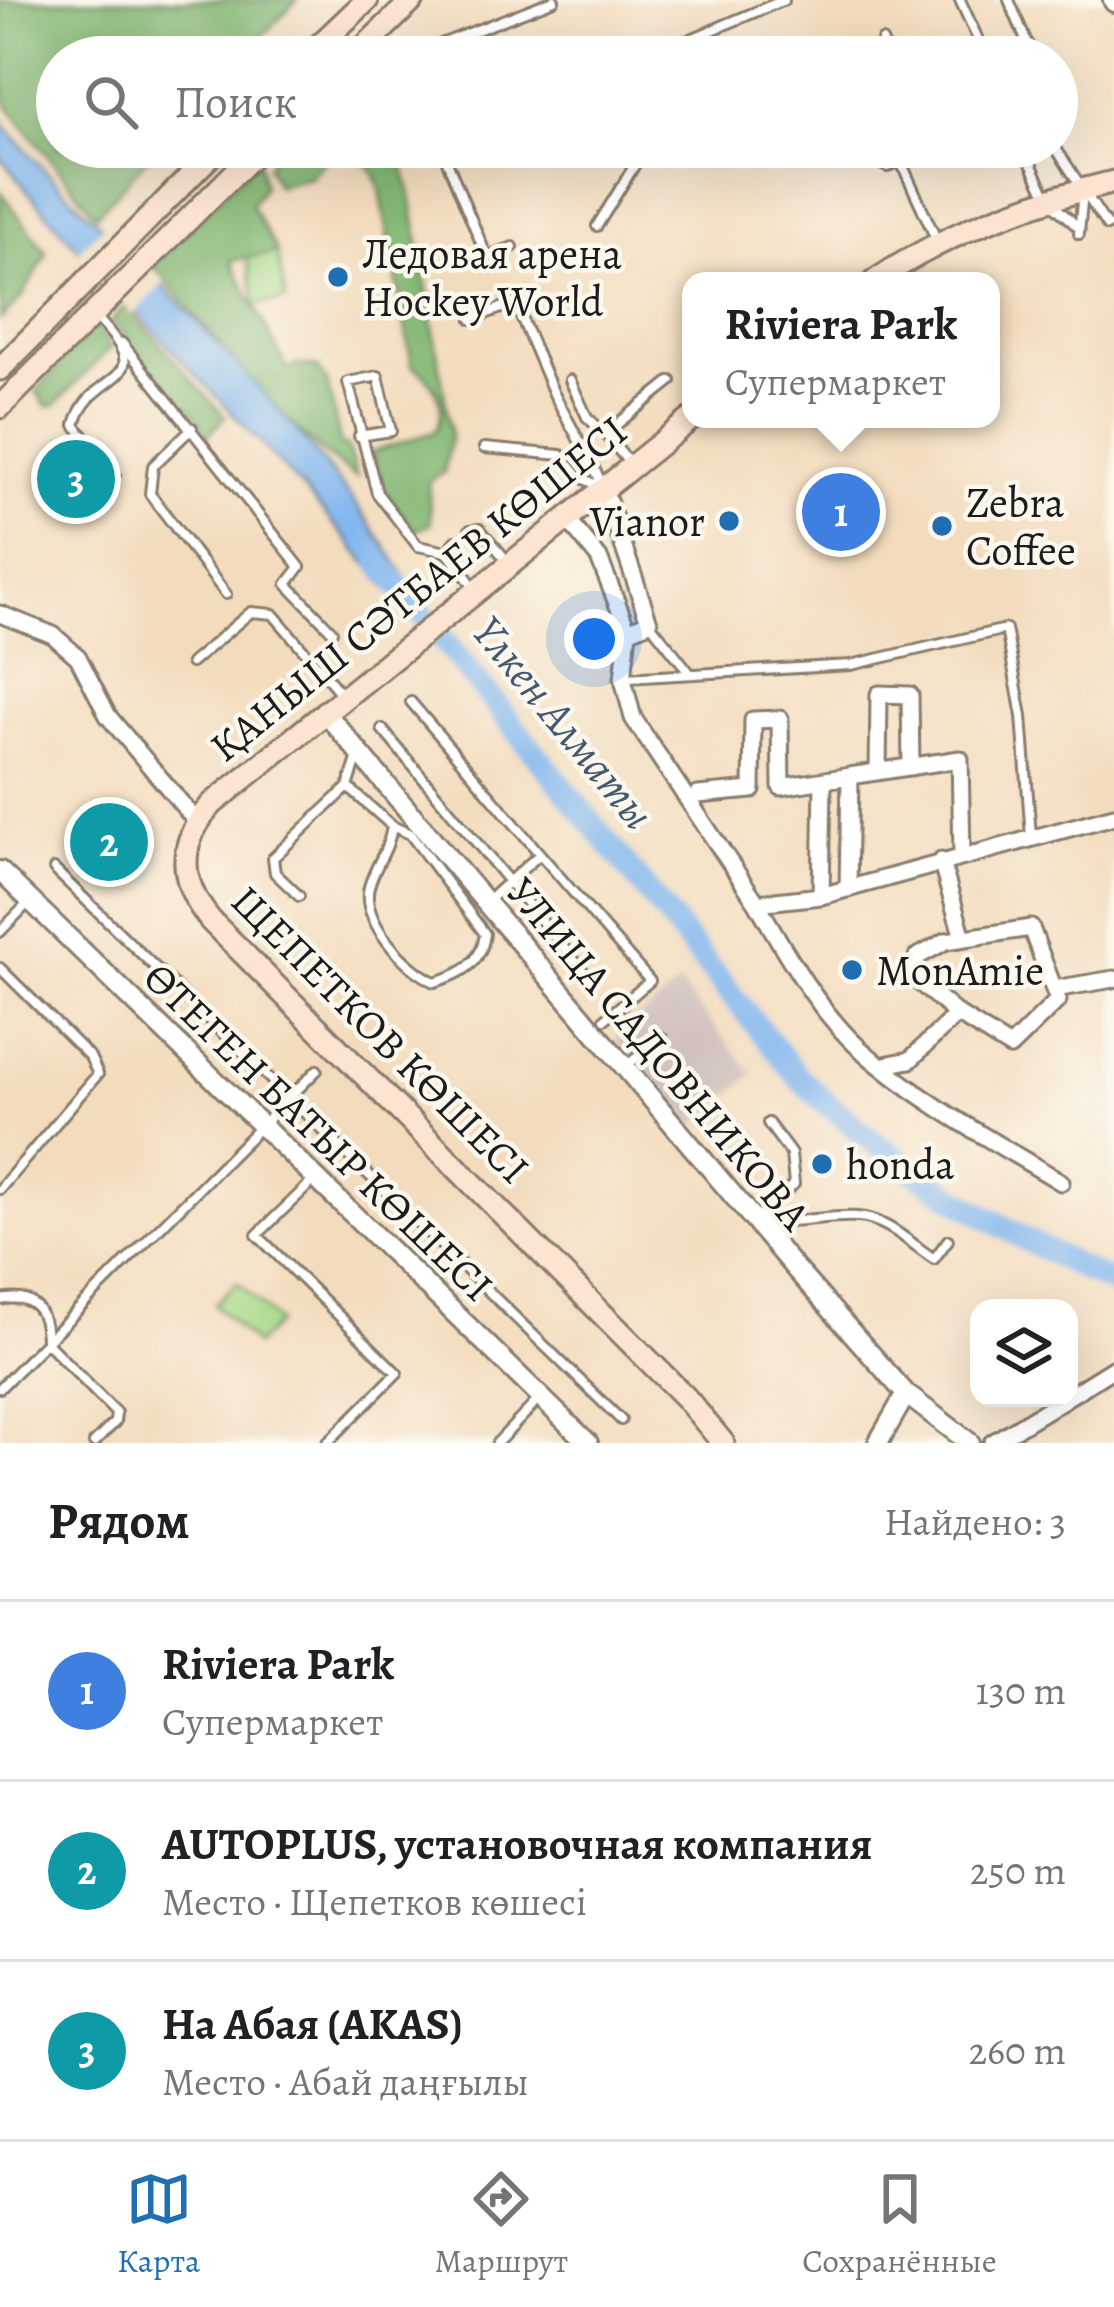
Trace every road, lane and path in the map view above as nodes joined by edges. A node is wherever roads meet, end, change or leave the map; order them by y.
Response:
1 (367, 0) edge
2 (413, 0) edge
3 (554, 0) edge
4 (784, 0) edge
5 (960, 0) edge
6 (1010, 0) edge
7 (329, 36) edge
8 (385, 36) edge
9 (462, 36) edge
10 (698, 36) edge
11 (976, 36) edge
12 (1025, 36) edge
13 (199, 168) edge
14 (239, 168) edge
15 (451, 168) edge
16 (633, 168) edge
17 (904, 168) edge
18 (1033, 168) edge
19 (1068, 168) edge
20 (1114, 182) edge
21 (1083, 190) junction
22 (1049, 200) junction
23 (597, 226) dead end
24 (1107, 226) dead end
25 (937, 242) junction
26 (513, 247) dead end
27 (889, 272) edge
28 (100, 305) junction
29 (472, 319) dead end
30 (122, 343) junction
31 (0, 369) edge
32 (570, 380) dead end
33 (671, 381) dead end
34 (0, 407) edge
35 (682, 426) edge
36 (193, 428) junction
37 (605, 434) junction
38 (359, 436) junction
39 (484, 448) dead end
40 (632, 466) junction
41 (115, 475) dead end
42 (604, 489) junction
43 (567, 519) junction
44 (470, 530) dead end
45 (456, 541) dead end
46 (447, 551) junction
47 (510, 565) junction
48 (477, 591) junction
49 (226, 594) dead end
50 (0, 614) edge
51 (650, 622) junction
52 (332, 631) dead end
53 (628, 631) junction
54 (191, 663) dead end
55 (688, 672) junction
56 (623, 679) junction
57 (344, 696) junction
58 (411, 702) dead end
59 (324, 711) junction
60 (382, 729) dead end
61 (358, 753) junction
62 (911, 766) junction
63 (878, 772) junction
64 (850, 776) junction
65 (823, 782) junction
66 (348, 787) junction
67 (781, 787) junction
68 (752, 790) junction
69 (698, 795) dead end
70 (1114, 816) edge
71 (196, 821) junction
72 (392, 826) junction
73 (1031, 837) junction
74 (540, 854) junction
75 (962, 855) junction
76 (941, 861) junction
77 (55, 868) dead end
78 (0, 871) edge
79 (508, 882) junction
80 (848, 889) junction
81 (298, 896) dead end
82 (821, 896) junction
83 (31, 901) junction
84 (485, 903) junction
85 (757, 903) junction
86 (0, 932) edge
87 (962, 938) junction
88 (0, 968) edge
89 (590, 979) dead end
90 (1114, 979) edge
91 (1054, 989) junction
92 (957, 1014) junction
93 (605, 1019) dead end
94 (662, 1038) dead end
95 (882, 1065) junction
96 (625, 1067) junction
97 (317, 1070) dead end
98 (290, 1098) junction
99 (768, 1123) dead end
100 (262, 1126) junction
101 (315, 1178) junction
102 (1061, 1182) dead end
103 (0, 1189) edge
104 (754, 1221) junction
105 (948, 1240) dead end
106 (0, 1300) edge
107 (46, 1342) junction
108 (1114, 1368) edge
109 (0, 1388) edge
110 (1078, 1390) edge
111 (906, 1394) junction
112 (541, 1396) junction
113 (1051, 1407) edge
114 (620, 1420) dead end
115 (94, 1443) edge
116 (327, 1443) edge
117 (497, 1443) edge
118 (588, 1443) edge
119 (723, 1443) edge
120 (878, 1443) edge
121 (970, 1443) edge
122 (992, 1443) edge

1 - 7 main road
2 - 8 main road
3 - 9 lane
4 - 10 lane
5 - 11 lane
6 - 12 lane
13 - 31 main road
14 - 28 main road
15 - 26 lane
16 - 23 lane
17 - 25 lane
18 - 22 lane
19 - 21 lane
20 - 21 main road
21 - 22 main road
21 - 22 lane
21 - 24 lane
22 - 25 main road
25 - 27 main road
28 - 30 lane
28 - 34 main road
29 - 42 lane
30 - 36 lane
30 - 41 lane
32 - 37 lane
33 - 37 lane
35 - 40 main road, ҚАНЫШ СӘТБАЕВ КӨШЕСІ
36 - 49 lane
36 - 52 lane
37 - 40 lane
38 - 38 lane
38 - 46 lane
39 - 42 lane
40 - 42 main road, ҚАНЫШ СӘТБАЕВ КӨШЕСІ
42 - 43 main road, ҚАНЫШ СӘТБАЕВ КӨШЕСІ
42 - 51 street
43 - 47 main road, ҚАНЫШ СӘТБАЕВ КӨШЕСІ
43 - 53 street
44 - 47 lane
45 - 46 lane
46 - 48 lane
47 - 48 main road, ҚАНЫШ СӘТБАЕВ КӨШЕСІ
48 - 57 main road, ҚАНЫШ СӘТБАЕВ КӨШЕСІ
50 - 71 street
51 - 53 street
51 - 55 lane
53 - 56 street
54 - 57 lane
55 - 56 lane
55 - 73 lane
56 - 85 street
57 - 59 main road, ҚАНЫШ СӘТБАЕВ КӨШЕСІ
58 - 74 lane
59 - 61 street, УЛИЦА САДОВНИКОВА
59 - 71 main road, ҚАНЫШ СӘТБАЕВ КӨШЕСІ
60 - 79 lane
61 - 66 lane
61 - 84 street, УЛИЦА САДОВНИКОВА
62 - 63 street
62 - 63 street
62 - 75 street
63 - 64 street
64 - 65 street
64 - 80 street
65 - 67 street
65 - 82 street
66 - 72 lane
66 - 81 lane
67 - 68 street
67 - 68 street
68 - 69 street
70 - 73 street
71 - 119 main road, ЩЕПЕТКОВ КӨШЕСІ
72 - 72 lane
73 - 75 street
74 - 79 lane
74 - 93 lane
75 - 76 street
76 - 80 street
76 - 87 street
77 - 98 lane
78 - 83 street, ӨТЕГЕН БАТЫР КӨШЕСІ
79 - 84 lane
79 - 89 lane
80 - 82 street
82 - 85 street
83 - 86 lane
83 - 100 street, ӨТЕГЕН БАТЫР КӨШЕСІ
84 - 96 street, УЛИЦА САДОВНИКОВА
85 - 95 street
87 - 91 street
87 - 92 street
88 - 103 lane
90 - 91 street
91 - 92 street
92 - 95 street
94 - 96 lane
95 - 102 street
96 - 104 street, УЛИЦА САДОВНИКОВА
97 - 98 lane
98 - 100 lane
98 - 114 lane
99 - 104 lane
100 - 101 street, ӨТЕГЕН БАТЫР КӨШЕСІ
100 - 107 lane
101 - 112 street, ӨТЕГЕН БАТЫР КӨШЕСІ
101 - 116 lane
104 - 105 lane
104 - 111 street, УЛИЦА САДОВНИКОВА
106 - 107 lane
107 - 109 lane
107 - 115 lane
108 - 110 street
111 - 120 street
111 - 121 street, УЛИЦА САДОВНИКОВА
112 - 117 lane
112 - 118 street, ӨТЕГЕН БАТЫР КӨШЕСІ
113 - 122 street

